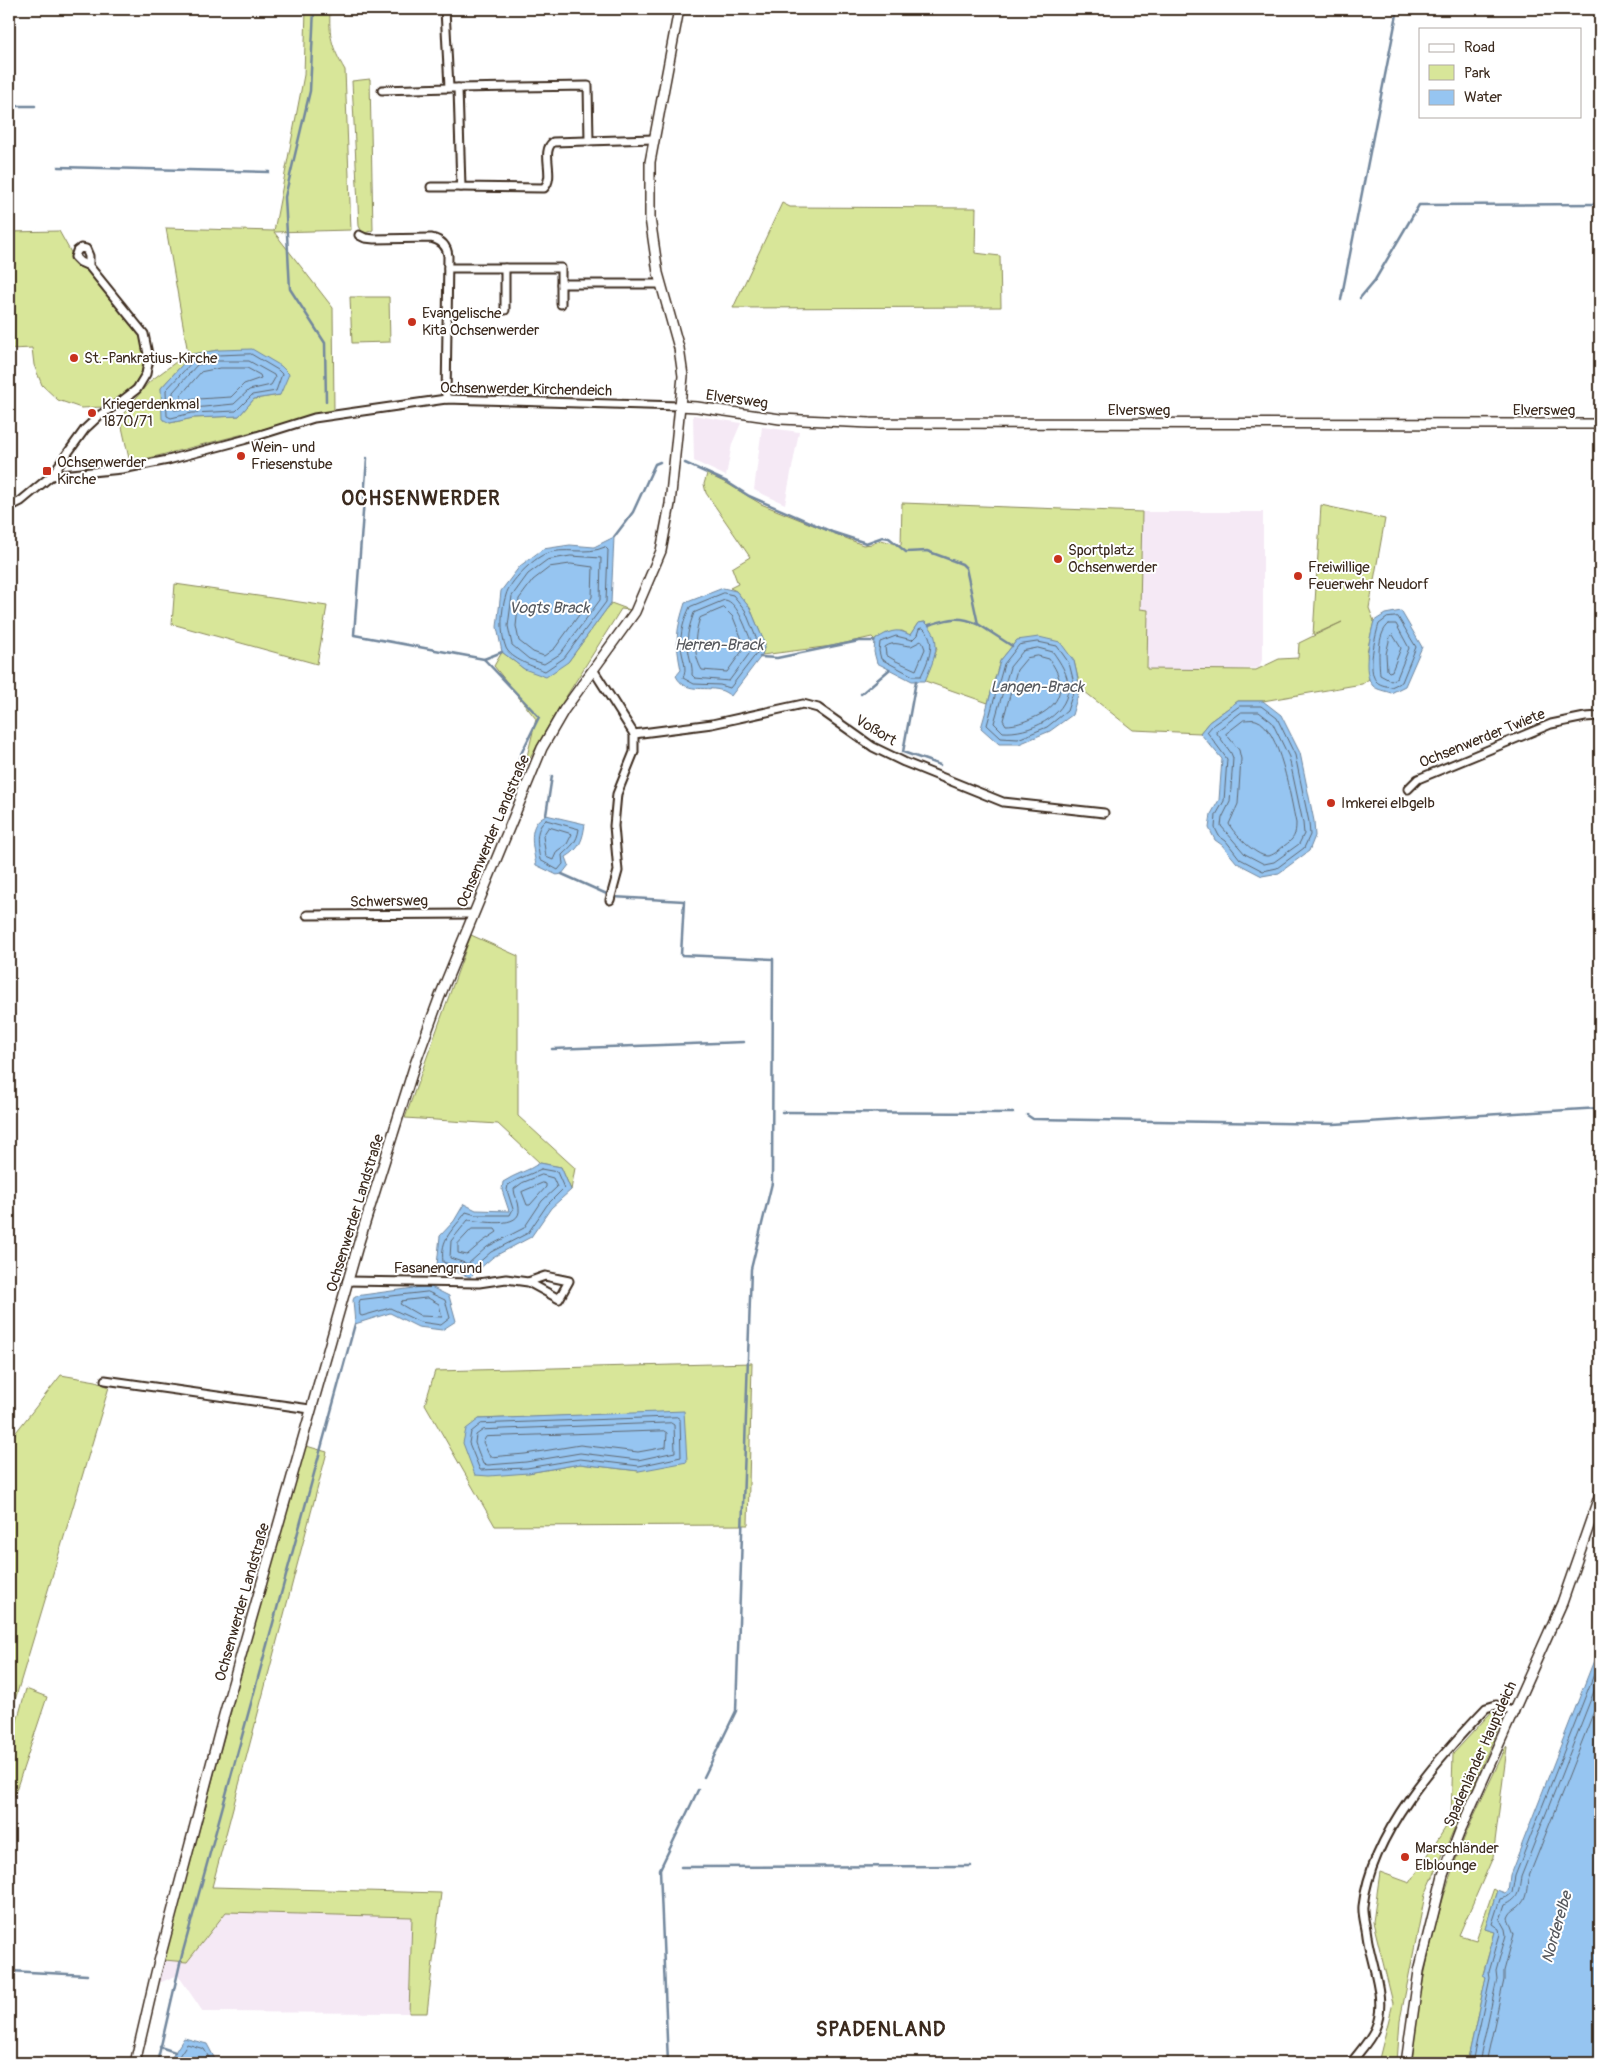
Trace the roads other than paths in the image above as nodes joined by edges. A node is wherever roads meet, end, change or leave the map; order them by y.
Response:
1 (445, 9) edge
2 (678, 9) edge
3 (448, 88) junction
4 (458, 88) junction
5 (382, 90) dead end
6 (654, 139) junction
7 (588, 141) junction
8 (431, 187) dead end
9 (462, 187) junction
10 (359, 235) dead end
11 (89, 266) dead end
12 (448, 268) junction
13 (505, 268) junction
14 (560, 284) junction
15 (660, 284) junction
16 (561, 304) dead end
17 (505, 310) dead end
18 (446, 400) junction
19 (680, 406) junction
20 (1600, 424) edge
21 (51, 476) junction
22 (9, 508) edge
23 (594, 671) junction
24 (1600, 716) edge
25 (634, 734) junction
26 (1408, 789) dead end
27 (1104, 813) dead end
28 (610, 900) dead end
29 (473, 914) junction
30 (306, 915) dead end
31 (347, 1282) junction
32 (528, 1282) junction
33 (105, 1380) dead end
34 (310, 1409) junction
35 (1600, 1494) edge
36 (1514, 1712) junction
37 (135, 2063) edge
38 (1351, 2063) edge
39 (1406, 2063) edge

1 - 3 street
2 - 6 street, Ochsenwerder Landstraße
3 - 4 street
3 - 5 street
4 - 7 street
4 - 9 street
6 - 7 street
6 - 15 street, Ochsenwerder Landstraße
7 - 9 street
8 - 9 street
10 - 12 street
11 - 21 street
12 - 13 street
12 - 18 street
13 - 14 street
13 - 17 street
14 - 15 street
14 - 16 street
15 - 19 street, Ochsenwerder Landstraße
18 - 19 street, Ochsenwerder Kirchendeich
18 - 21 street, Ochsenwerder Kirchendeich
19 - 20 street, Elversweg
19 - 23 street, Ochsenwerder Landstraße
21 - 22 street
23 - 25 street
23 - 29 street, Ochsenwerder Landstraße
24 - 26 street, Ochsenwerder Twiete
25 - 27 street, Voßort
25 - 28 street
29 - 30 street, Schwersweg
29 - 31 street, Ochsenwerder Landstraße
31 - 32 street, Fasanengrund
31 - 34 street, Ochsenwerder Landstraße
32 - 32 street, Fasanengrund
33 - 34 street
34 - 37 street, Ochsenwerder Landstraße
35 - 36 street, Spadenländer Hauptdeich
36 - 38 street
36 - 39 street, Spadenländer Hauptdeich

